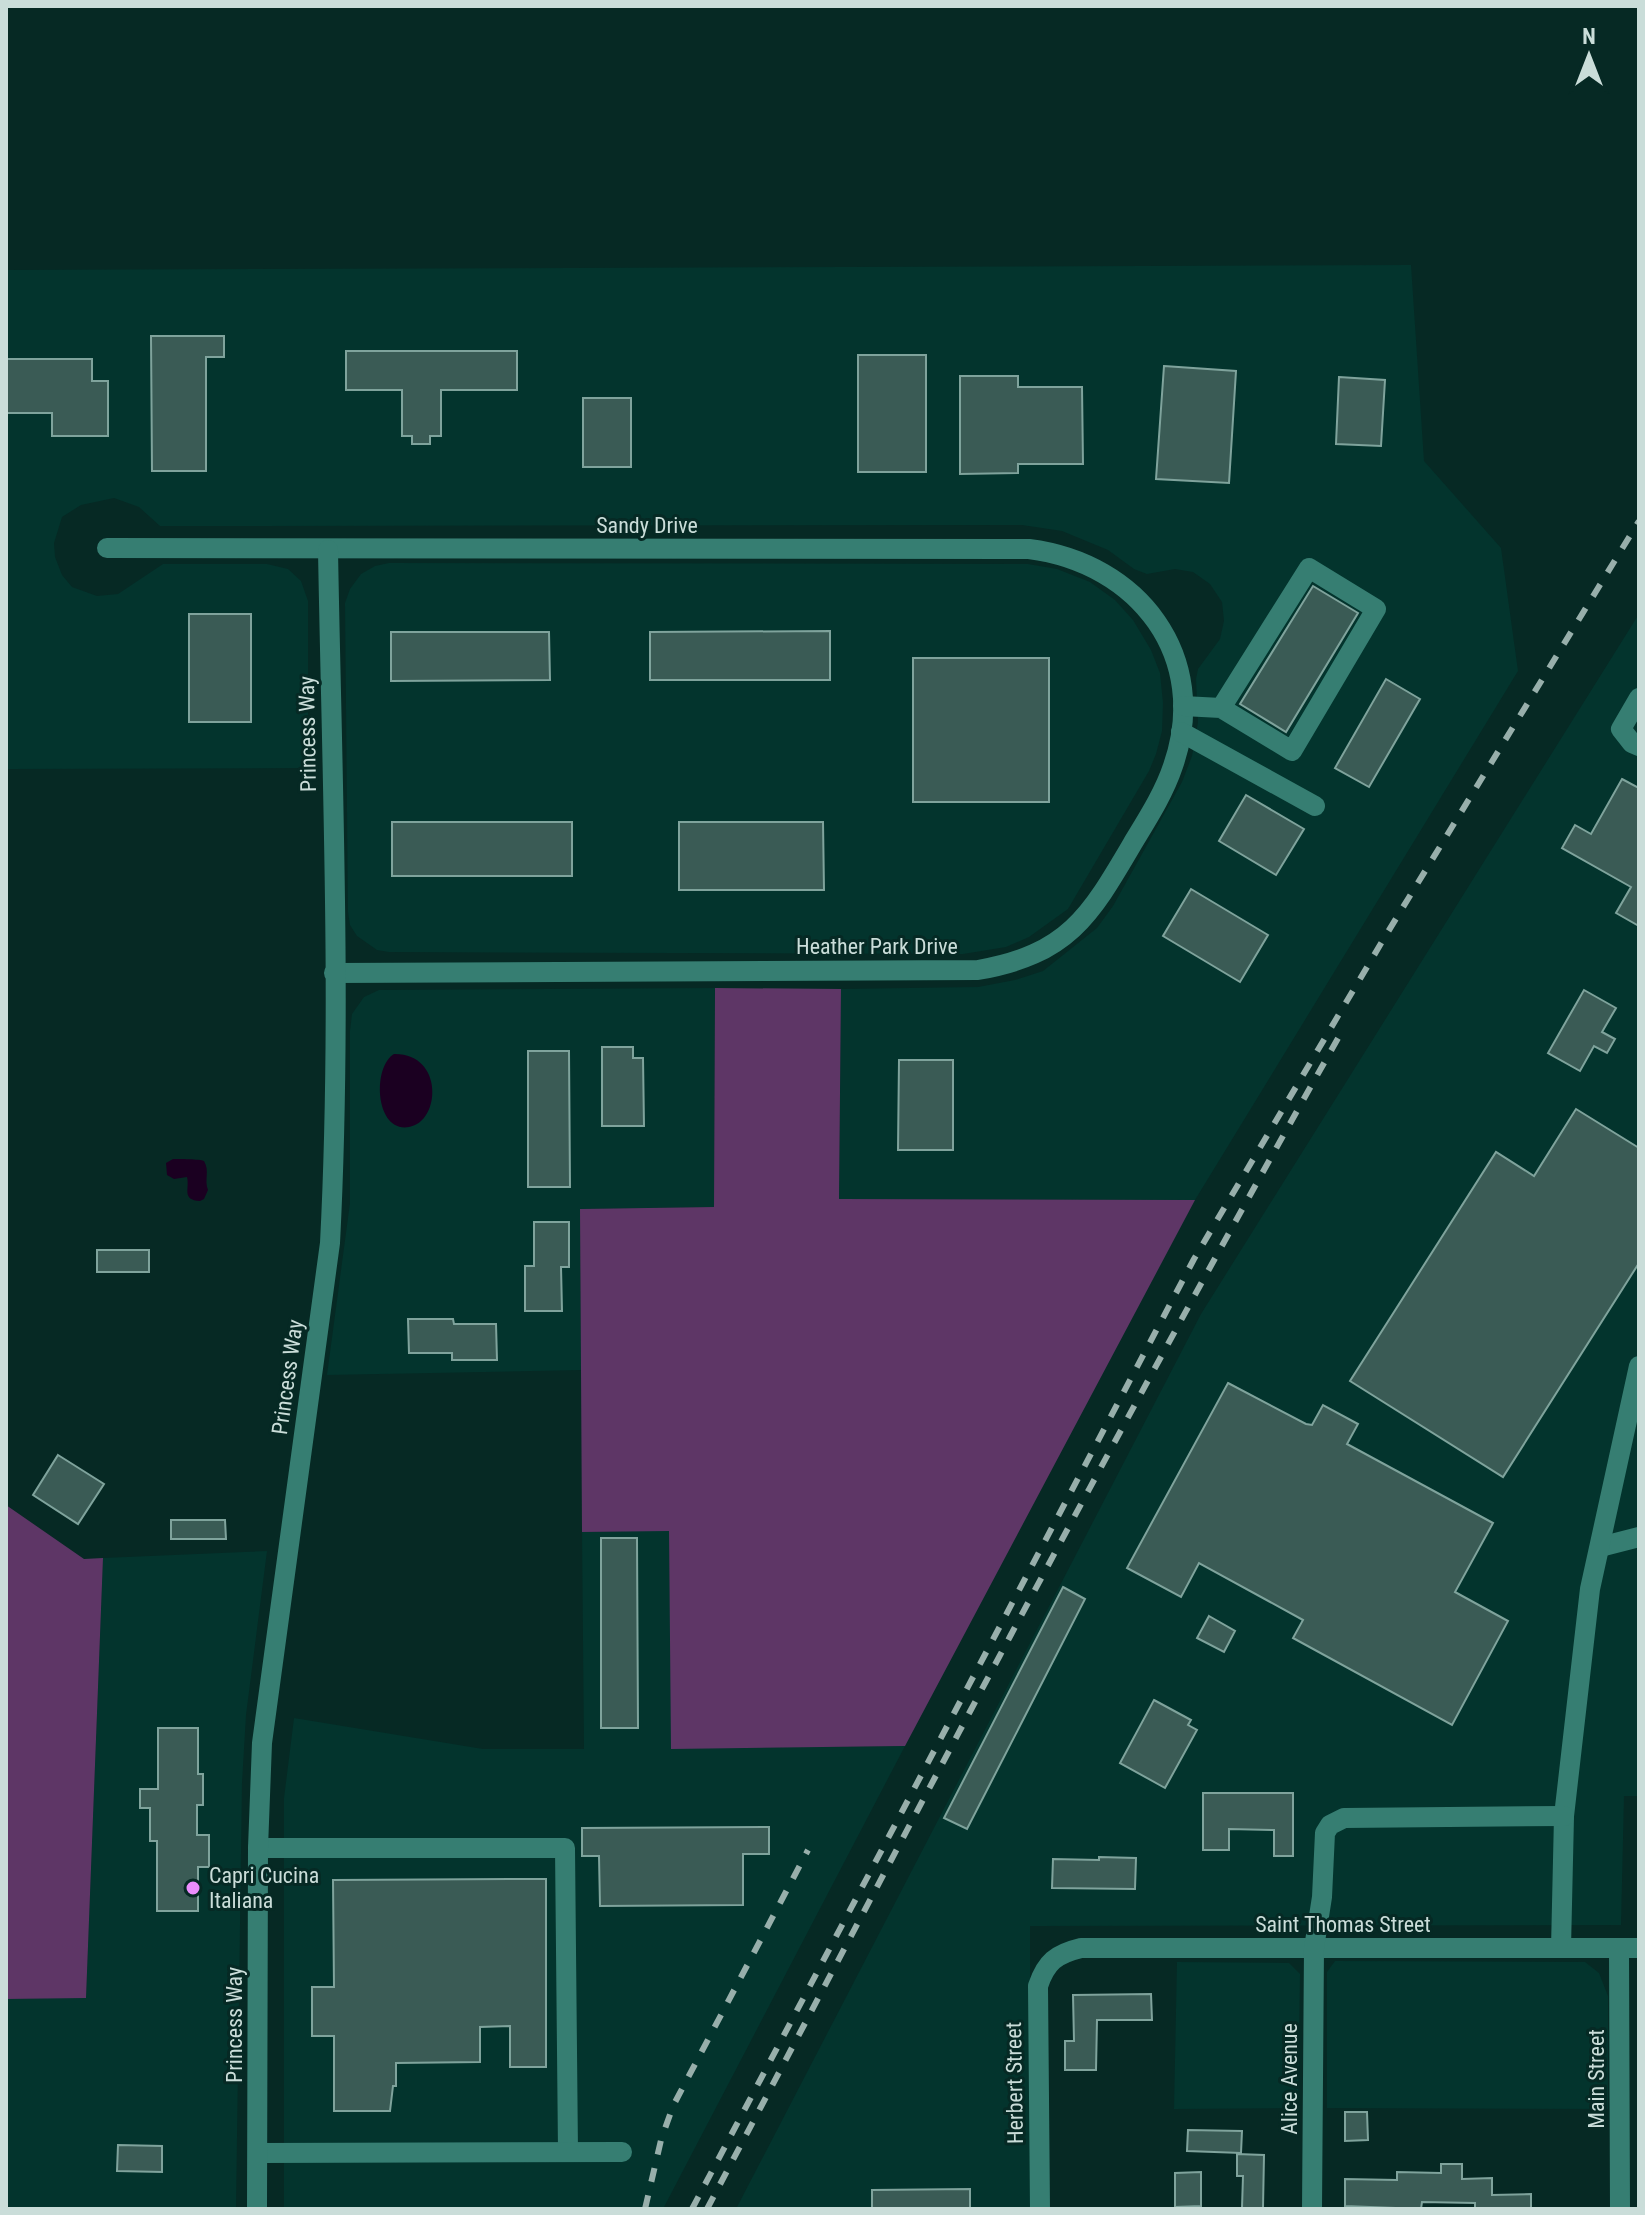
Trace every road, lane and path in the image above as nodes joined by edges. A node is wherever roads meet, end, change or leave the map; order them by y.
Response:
1 (107, 548) dead end
2 (328, 550) junction
3 (1169, 622) joint
4 (1639, 698) edge
5 (1183, 706) junction
6 (1221, 708) junction
7 (1181, 732) junction
8 (1639, 746) edge
9 (1315, 806) dead end
10 (334, 973) junction
11 (1639, 1366) edge
12 (1639, 1537) edge
13 (1600, 1547) junction
14 (1564, 1816) junction
15 (258, 1848) junction
16 (1314, 1948) junction
17 (1561, 1948) junction
18 (1629, 1948) edge
19 (1050, 1960) joint
20 (1630, 2103) edge
21 (568, 2152) junction
22 (622, 2152) dead end
23 (258, 2153) junction
24 (257, 2209) edge
25 (1040, 2209) edge
26 (1312, 2209) edge
27 (1620, 2209) edge

1 - 2 street, Sandy Drive
2 - 3 street, Sandy Drive
2 - 10 street, Princess Way
3 - 5 street, Heather Park Drive
4 - 8 street
5 - 6 street
5 - 7 street, Heather Park Drive
6 - 6 street
7 - 9 street
7 - 10 street, Heather Park Drive
10 - 15 street, Princess Way
11 - 13 street
12 - 13 street
13 - 14 street
14 - 16 street, Alice Avenue
14 - 17 street
15 - 21 street
15 - 23 street, Princess Way
16 - 17 street, Saint Thomas Street
16 - 19 street, Saint Thomas Street
16 - 26 street, Alice Avenue
17 - 18 street, Saint Thomas Street
18 - 20 street, Main Street
19 - 25 street, Herbert Street
20 - 27 street, Main Street
21 - 22 street
21 - 23 street
23 - 24 street, Princess Way

